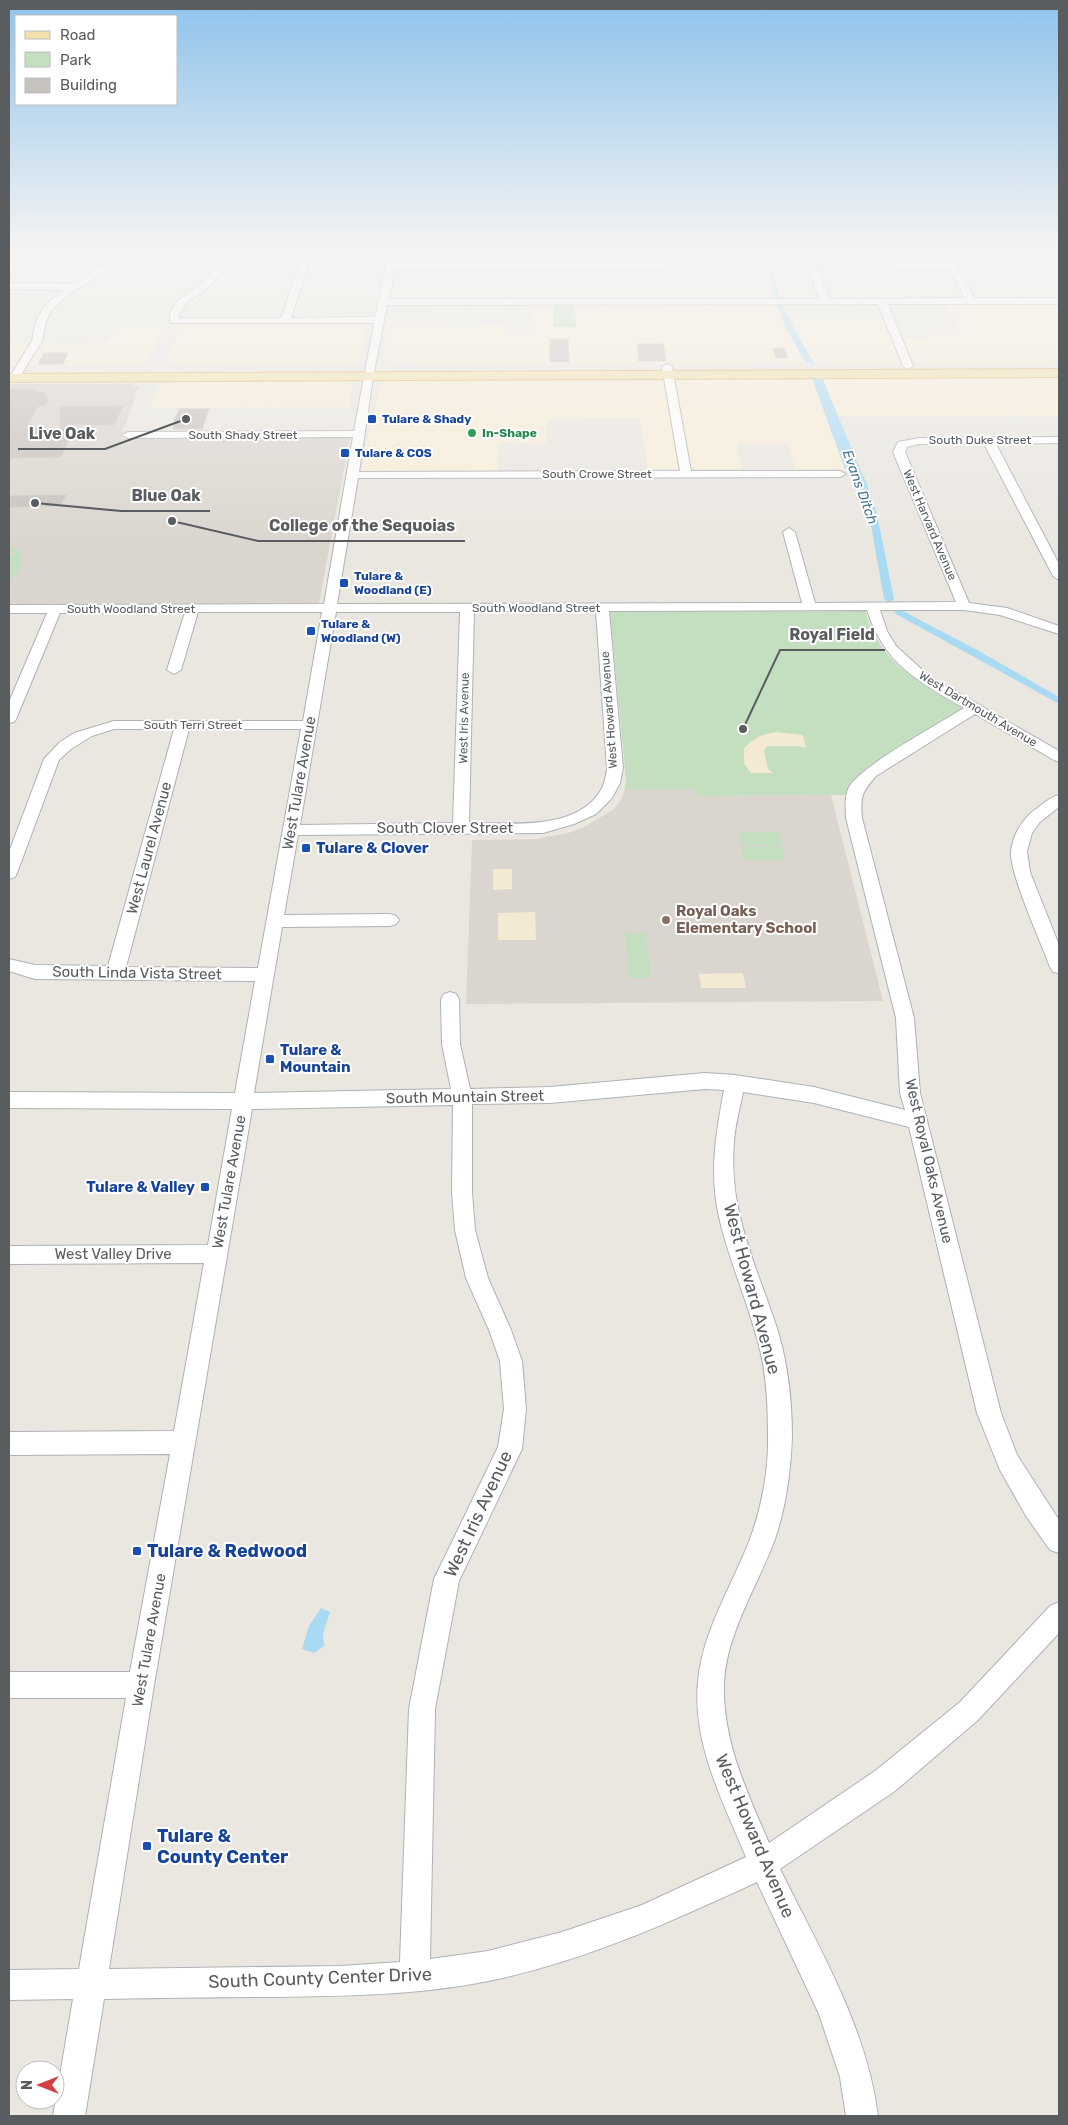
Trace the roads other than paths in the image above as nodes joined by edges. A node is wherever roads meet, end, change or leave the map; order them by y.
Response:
1 (32, 348) edge
2 (373, 348) edge
3 (902, 348) edge
4 (1059, 366) edge
5 (912, 370) junction
6 (668, 371) junction
7 (368, 372) junction
8 (1059, 373) edge
9 (13, 374) edge
10 (358, 434) junction
11 (128, 435) dead end
12 (988, 440) junction
13 (1059, 440) edge
14 (902, 444) joint
15 (686, 474) junction
16 (840, 474) dead end
17 (353, 475) junction
18 (788, 532) dead end
19 (1059, 576) edge
20 (810, 606) junction
21 (872, 606) junction
22 (964, 606) junction
23 (602, 607) junction
24 (466, 608) junction
25 (9, 609) edge
26 (55, 609) junction
27 (328, 609) junction
28 (192, 610) junction
29 (1059, 630) edge
30 (174, 670) dead end
31 (975, 708) junction
32 (9, 719) edge
33 (183, 725) junction
34 (308, 725) junction
35 (1059, 757) edge
36 (1059, 800) edge
37 (595, 807) joint
38 (461, 828) junction
39 (290, 830) junction
40 (9, 872) edge
41 (390, 920) dead end
42 (275, 921) junction
43 (9, 965) edge
44 (1059, 967) edge
45 (116, 971) junction
46 (266, 975) junction
47 (450, 999) dead end
48 (735, 1083) junction
49 (462, 1097) junction
50 (9, 1100) edge
51 (243, 1102) junction
52 (917, 1121) junction
53 (217, 1254) junction
54 (9, 1255) edge
55 (184, 1442) junction
56 (9, 1443) edge
57 (1059, 1541) edge
58 (1059, 1615) edge
59 (9, 1685) edge
60 (141, 1685) junction
61 (763, 1864) junction
62 (415, 1976) junction
63 (92, 1984) junction
64 (9, 1985) edge
65 (69, 2116) edge
66 (862, 2116) edge

1 - 9 street
2 - 7 street, West Tulare Avenue
3 - 5 street
4 - 5 main road
5 - 6 main road
5 - 6 main road
5 - 8 main road
6 - 7 main road
6 - 15 street
7 - 9 main road
7 - 10 street, West Tulare Avenue
10 - 11 street, South Shady Street
10 - 17 street, West Tulare Avenue
12 - 13 street, South Duke Street
12 - 14 street, South Duke Street
12 - 19 street
14 - 22 street, West Harvard Avenue
15 - 16 street, South Crowe Street
15 - 17 street, South Crowe Street
17 - 27 street, West Tulare Avenue
18 - 20 street
20 - 21 street, South Woodland Street
20 - 23 street, South Woodland Street
21 - 22 street, South Woodland Street
21 - 31 street, West Dartmouth Avenue
22 - 29 street, South Woodland Street
23 - 24 street, South Woodland Street
23 - 37 street, West Howard Avenue
24 - 27 street, South Woodland Street
24 - 38 street, West Iris Avenue
25 - 26 street, South Woodland Street
26 - 28 street, South Woodland Street
26 - 32 street
27 - 28 street, South Woodland Street
27 - 34 street, West Tulare Avenue
28 - 30 street
31 - 35 street, West Dartmouth Avenue
31 - 52 street, West Royal Oaks Avenue
33 - 34 street, South Terri Street
33 - 40 street, South Terri Street
33 - 45 street, West Laurel Avenue
34 - 39 street, West Tulare Avenue
36 - 44 street
37 - 38 street, South Clover Street
38 - 39 street, South Clover Street
39 - 42 street, West Tulare Avenue
41 - 42 street
42 - 46 street, West Tulare Avenue
43 - 45 street, South Linda Vista Street
45 - 46 street, South Linda Vista Street
46 - 51 street, West Tulare Avenue
47 - 49 street, West Iris Avenue
48 - 49 street, South Mountain Street
48 - 52 street, South Mountain Street
48 - 61 street, West Howard Avenue
49 - 51 street, South Mountain Street
49 - 62 street, West Iris Avenue
50 - 51 street, South Mountain Street
51 - 53 street, West Tulare Avenue
52 - 57 street, West Royal Oaks Avenue
53 - 54 street, West Valley Drive
53 - 55 street, West Tulare Avenue
55 - 56 street
55 - 60 street, West Tulare Avenue
58 - 61 street, South County Center Drive
59 - 60 street
60 - 63 street, West Tulare Avenue
61 - 62 street, South County Center Drive
61 - 66 street, West Howard Avenue
62 - 63 street, South County Center Drive
63 - 64 street, South County Center Drive
63 - 65 street, West Tulare Avenue

